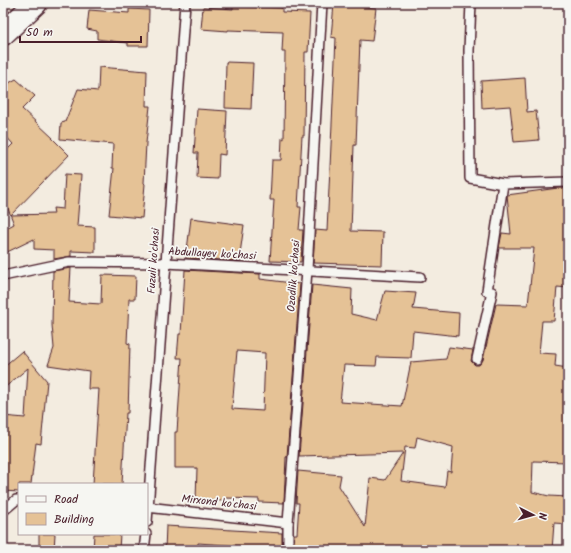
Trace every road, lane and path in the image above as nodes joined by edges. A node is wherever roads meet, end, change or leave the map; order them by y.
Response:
1 (36, 3) edge
2 (184, 3) edge
3 (322, 3) edge
4 (471, 3) edge
5 (3, 34) edge
6 (568, 182) edge
7 (503, 184) junction
8 (166, 263) junction
9 (307, 270) junction
10 (3, 276) edge
11 (420, 277) dead end
12 (477, 359) dead end
13 (18, 500) edge
14 (148, 507) edge
15 (3, 511) edge
16 (288, 523) junction
17 (146, 535) edge
18 (144, 550) edge
19 (288, 550) edge

1 - 5 street
2 - 8 lane, Fuzuli ko'chasi
3 - 9 lane, Ozodlik ko'chasi
4 - 7 lane
6 - 7 lane
7 - 12 lane
8 - 9 lane, Abdullayev ko'chasi
8 - 10 lane, Abdullayev ko'chasi
8 - 14 lane, Fuzuli ko'chasi
9 - 11 lane, Abdullayev ko'chasi
9 - 16 lane, Ozodlik ko'chasi
13 - 15 lane
14 - 16 lane, Mirxond ko'chasi
16 - 19 lane, Ozodlik ko'chasi
17 - 18 lane

